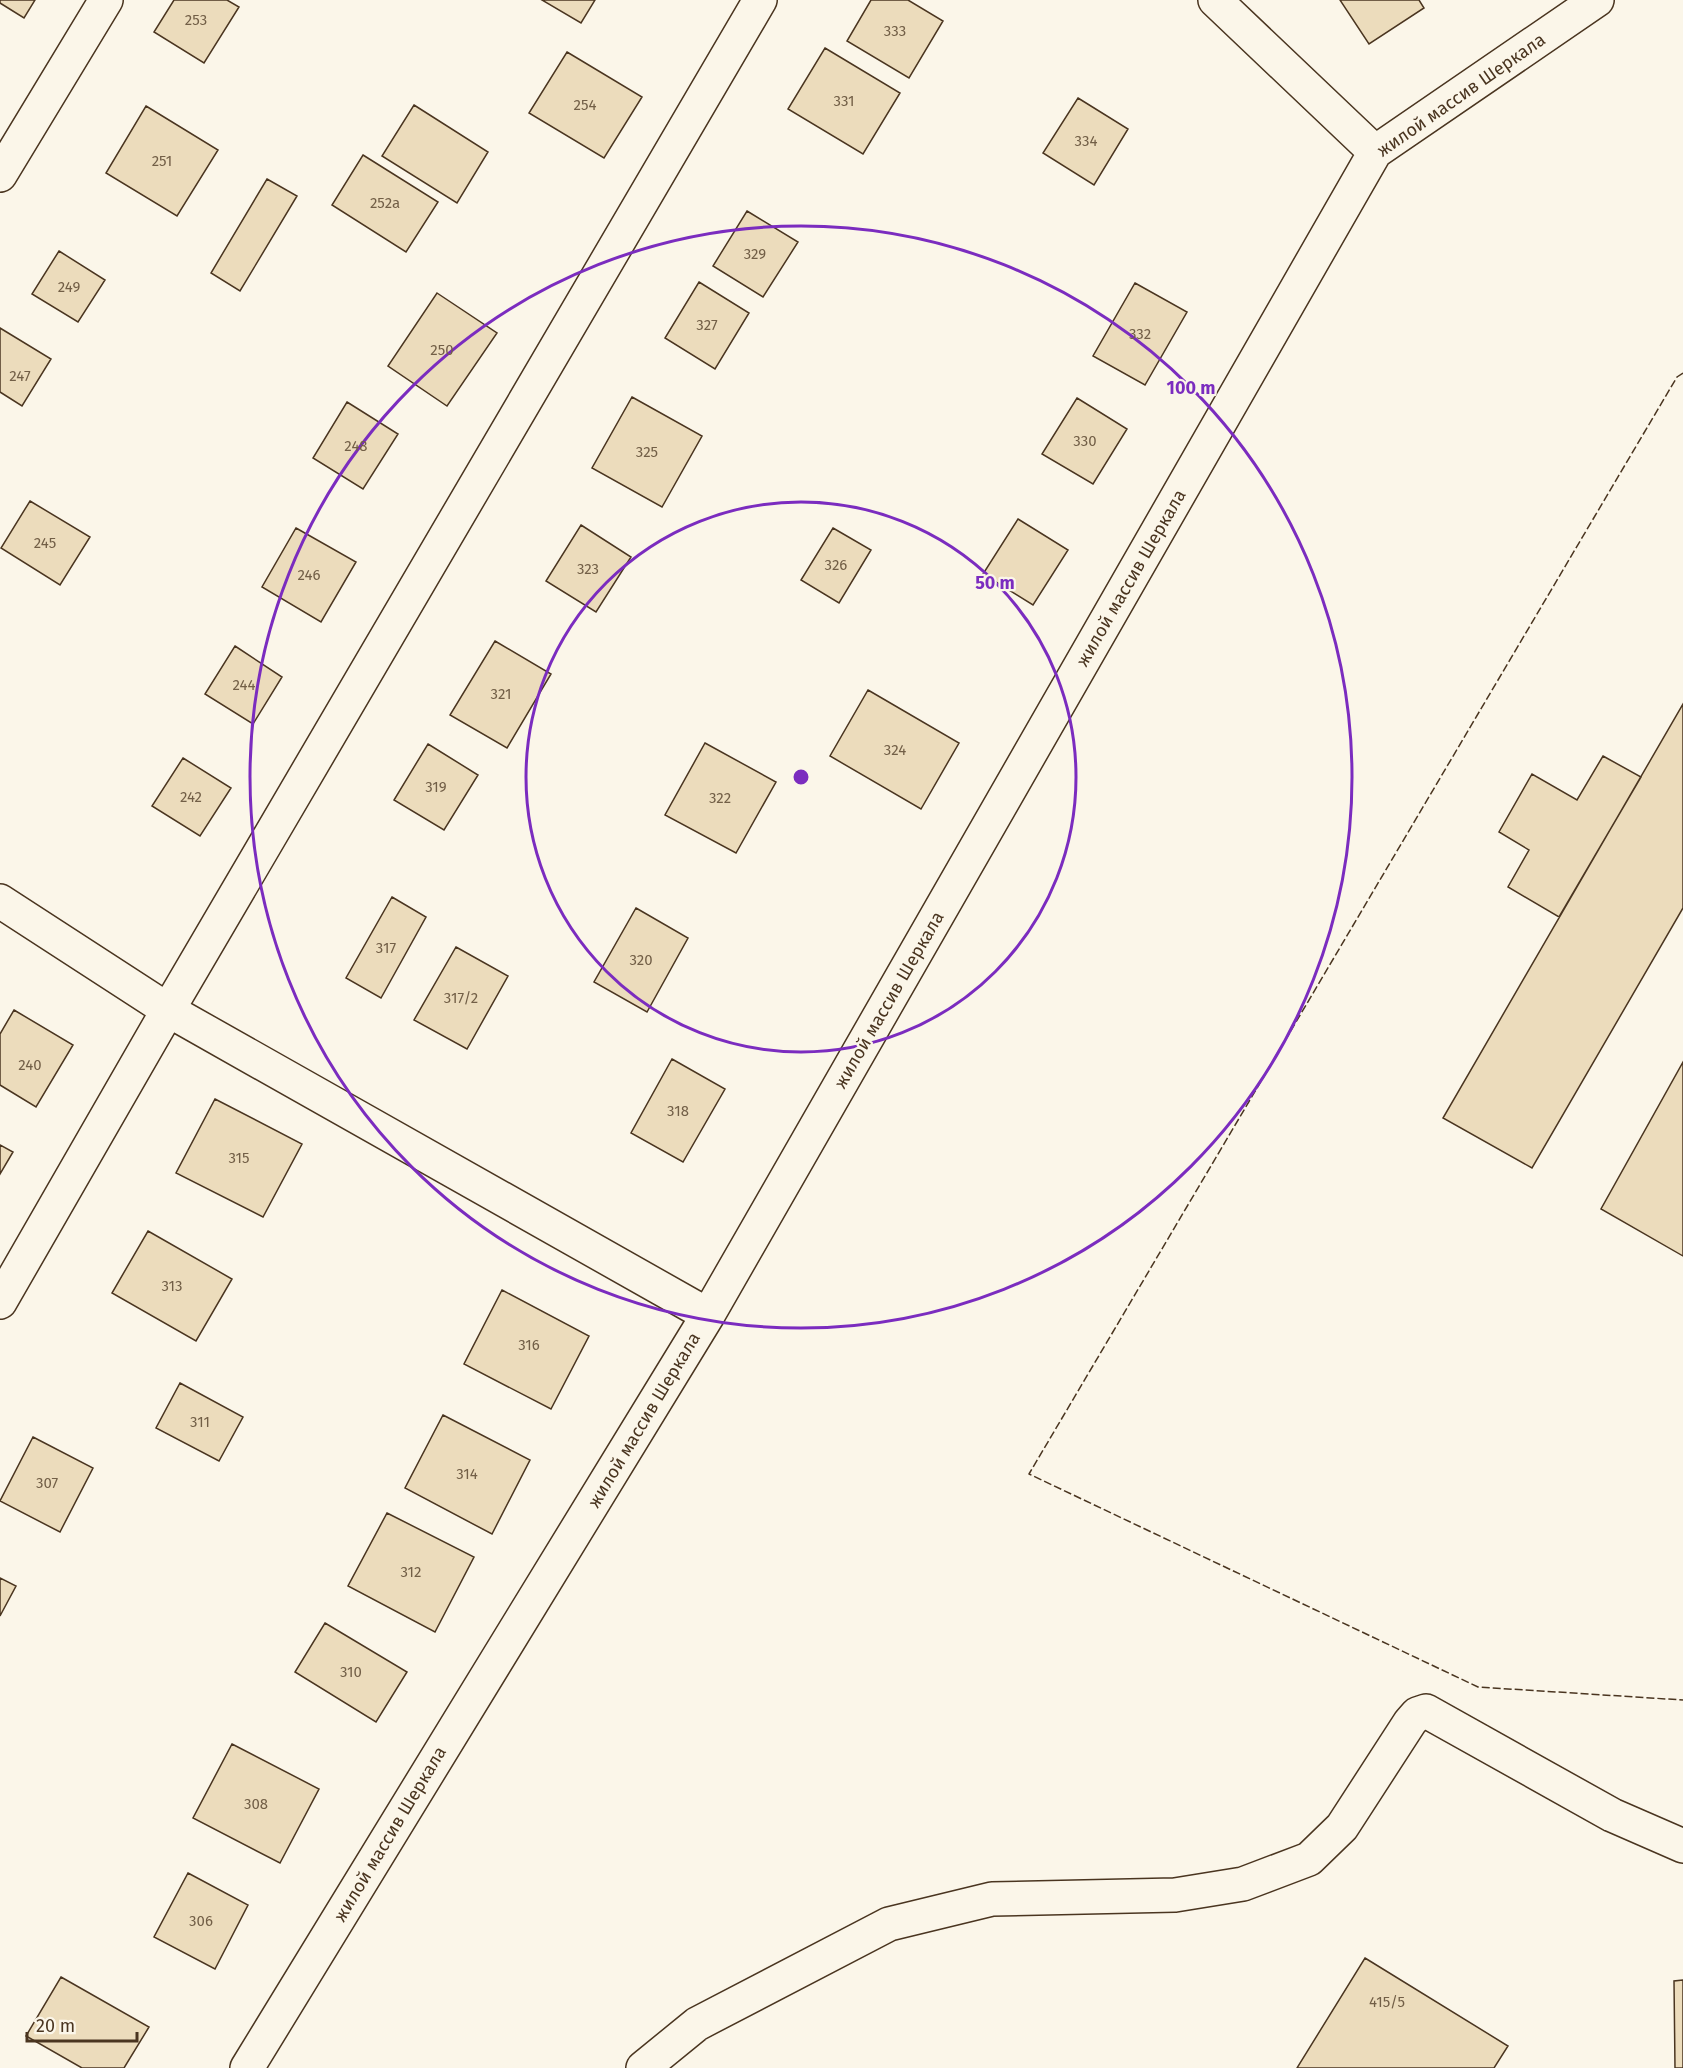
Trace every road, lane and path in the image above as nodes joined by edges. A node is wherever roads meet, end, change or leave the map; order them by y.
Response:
1 (106, 0) edge
2 (760, 0) edge
3 (1215, 0) edge
4 (1597, 0) edge
5 (1375, 152) junction
6 (0, 175) edge
7 (0, 901) edge
8 (168, 1010) junction
9 (0, 1302) edge
10 (708, 1315) junction
11 (1683, 1846) edge
12 (247, 2068) edge
13 (643, 2068) edge

1 - 6 street
2 - 8 street
3 - 5 street
4 - 5 street, жилой массив Шеркала
5 - 10 street, жилой массив Шеркала
7 - 8 street
8 - 9 street
8 - 10 street
10 - 12 street, жилой массив Шеркала
11 - 13 street

